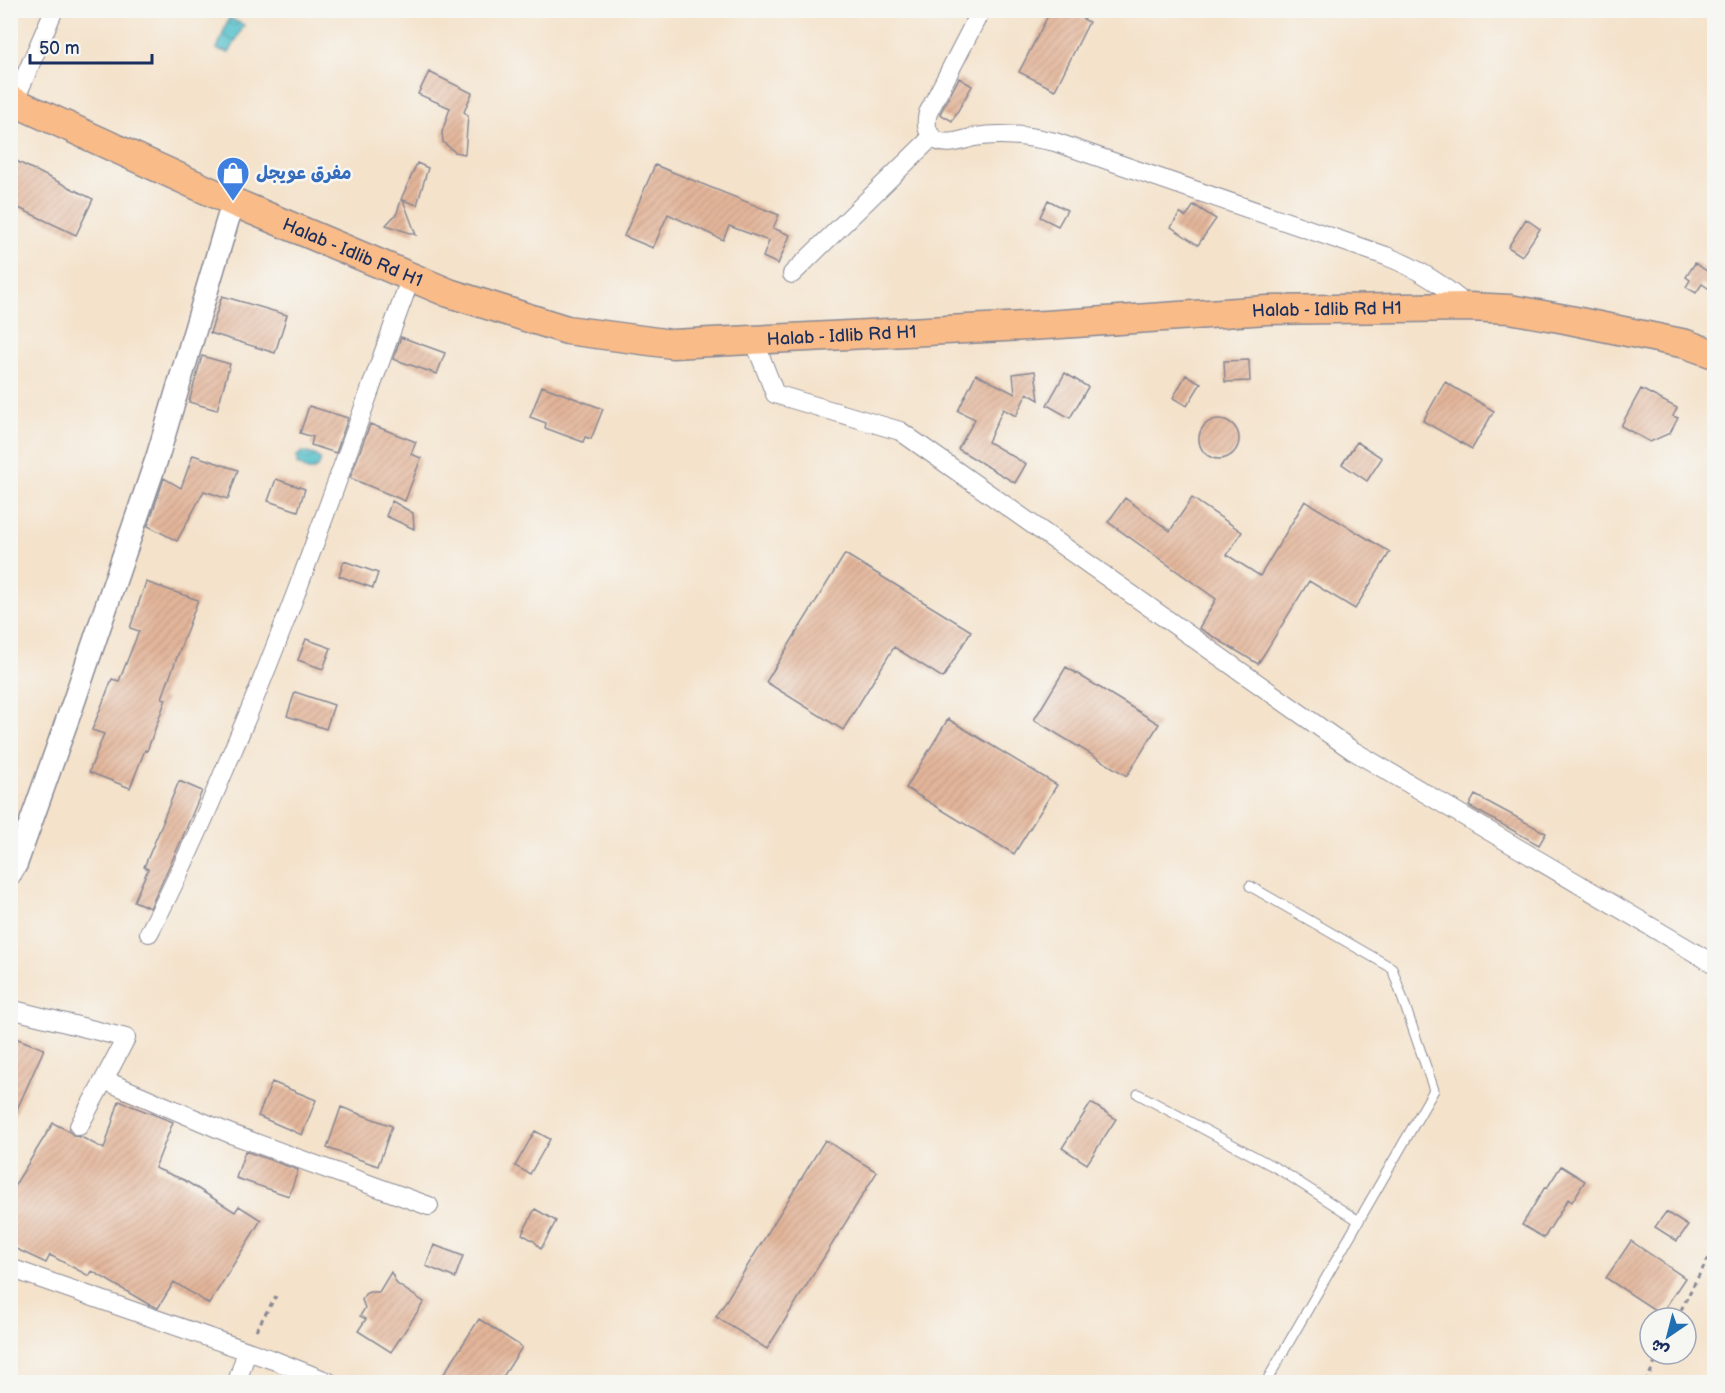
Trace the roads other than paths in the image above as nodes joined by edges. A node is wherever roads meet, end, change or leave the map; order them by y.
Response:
1 (54, 10) edge
2 (981, 10) edge
3 (12, 101) edge
4 (932, 137) junction
5 (233, 202) junction
6 (792, 274) dead end
7 (411, 277) junction
8 (1468, 307) junction
9 (754, 340) junction
10 (1714, 354) edge
11 (10, 874) edge
12 (1250, 886) dead end
13 (149, 933) dead end
14 (1714, 964) edge
15 (10, 1009) edge
16 (106, 1076) junction
17 (1137, 1094) dead end
18 (80, 1126) dead end
19 (429, 1206) dead end
20 (1359, 1221) junction
21 (10, 1268) edge
22 (248, 1351) junction
23 (237, 1383) edge
24 (329, 1383) edge
25 (1266, 1383) edge

1 - 3 street
2 - 4 street
3 - 5 highway, Halab - Idlib Rd H1
4 - 6 street
4 - 8 street
5 - 7 highway, Halab - Idlib Rd H1
5 - 11 street
7 - 9 highway, Halab - Idlib Rd H1
7 - 13 street
8 - 9 highway, Halab - Idlib Rd H1
8 - 10 highway, Halab - Idlib Rd H1
9 - 14 street
12 - 20 lane
15 - 16 street
16 - 18 street
16 - 19 street
17 - 20 lane
20 - 25 lane
21 - 22 street
22 - 23 street
22 - 24 street

